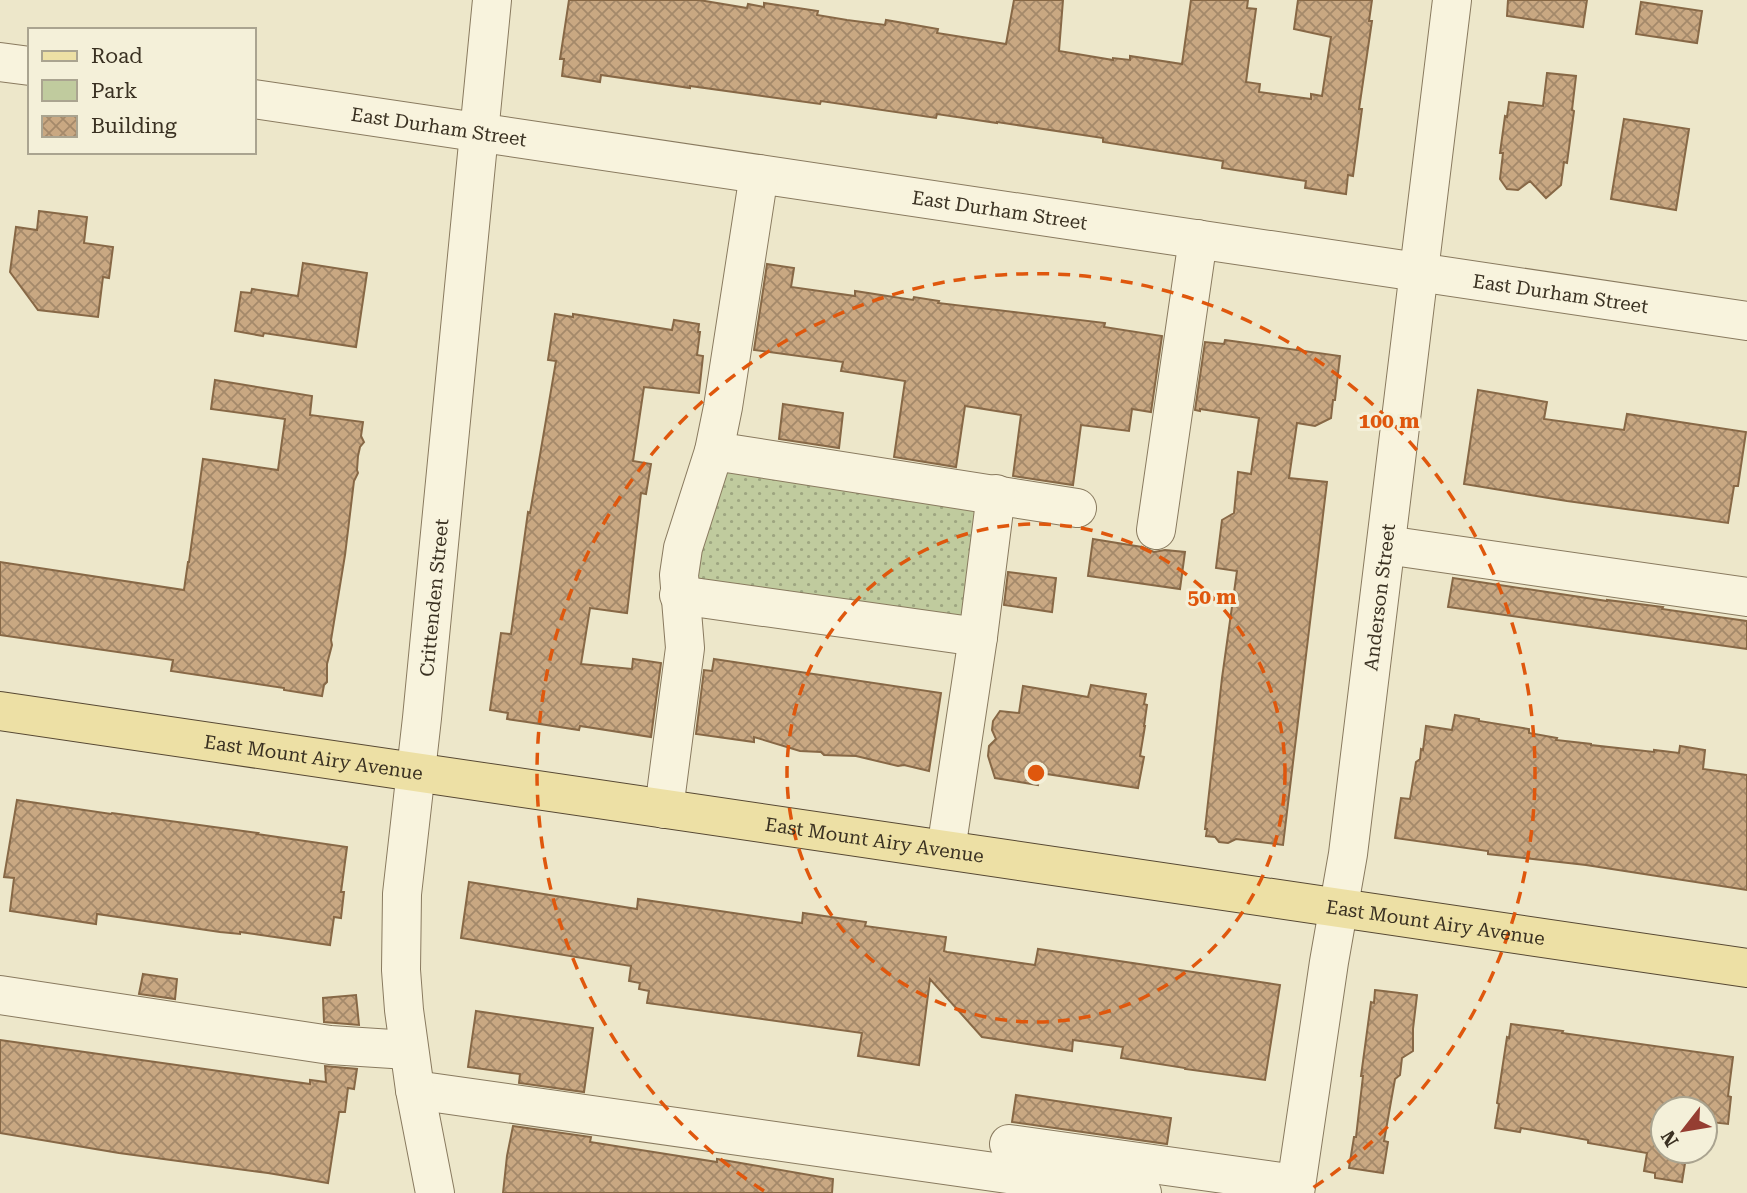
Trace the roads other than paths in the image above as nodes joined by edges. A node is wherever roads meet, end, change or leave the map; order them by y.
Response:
1 (492, 0) edge
2 (1452, 0) edge
3 (0, 62) edge
4 (28, 66) edge
5 (256, 99) edge
6 (479, 133) junction
7 (759, 174) junction
8 (1198, 239) junction
9 (1419, 273) junction
10 (1747, 321) edge
11 (714, 451) junction
12 (996, 494) junction
13 (1077, 508) dead end
14 (1156, 530) dead end
15 (1386, 545) junction
16 (680, 595) junction
17 (1747, 597) edge
18 (978, 637) junction
19 (0, 711) edge
20 (415, 772) junction
21 (664, 808) junction
22 (946, 850) junction
23 (1338, 908) junction
24 (1747, 968) edge
25 (0, 995) edge
26 (408, 1050) junction
27 (415, 1090) junction
28 (1009, 1144) dead end
29 (1296, 1189) edge
30 (435, 1193) edge
31 (1142, 1193) edge

1 - 6 street, Crittenden Street
2 - 9 street, Anderson Street
3 - 4 street
5 - 6 street, East Durham Street
6 - 7 street, East Durham Street
6 - 20 street, Crittenden Street
7 - 8 street, East Durham Street
7 - 11 street
8 - 9 street, East Durham Street
8 - 14 street
9 - 10 street, East Durham Street
9 - 15 street, Anderson Street
11 - 12 street
11 - 16 street
12 - 13 street
12 - 18 street
15 - 17 street
15 - 23 street, Anderson Street
16 - 18 street
16 - 21 street
18 - 22 street
19 - 20 main road, East Mount Airy Avenue
20 - 21 main road, East Mount Airy Avenue
20 - 26 street, Crittenden Street
21 - 22 main road, East Mount Airy Avenue
22 - 23 main road, East Mount Airy Avenue
23 - 24 main road, East Mount Airy Avenue
23 - 29 street, Anderson Street
25 - 26 street
26 - 27 street, Crittenden Street
27 - 30 street, Crittenden Street
27 - 31 street
28 - 29 street

